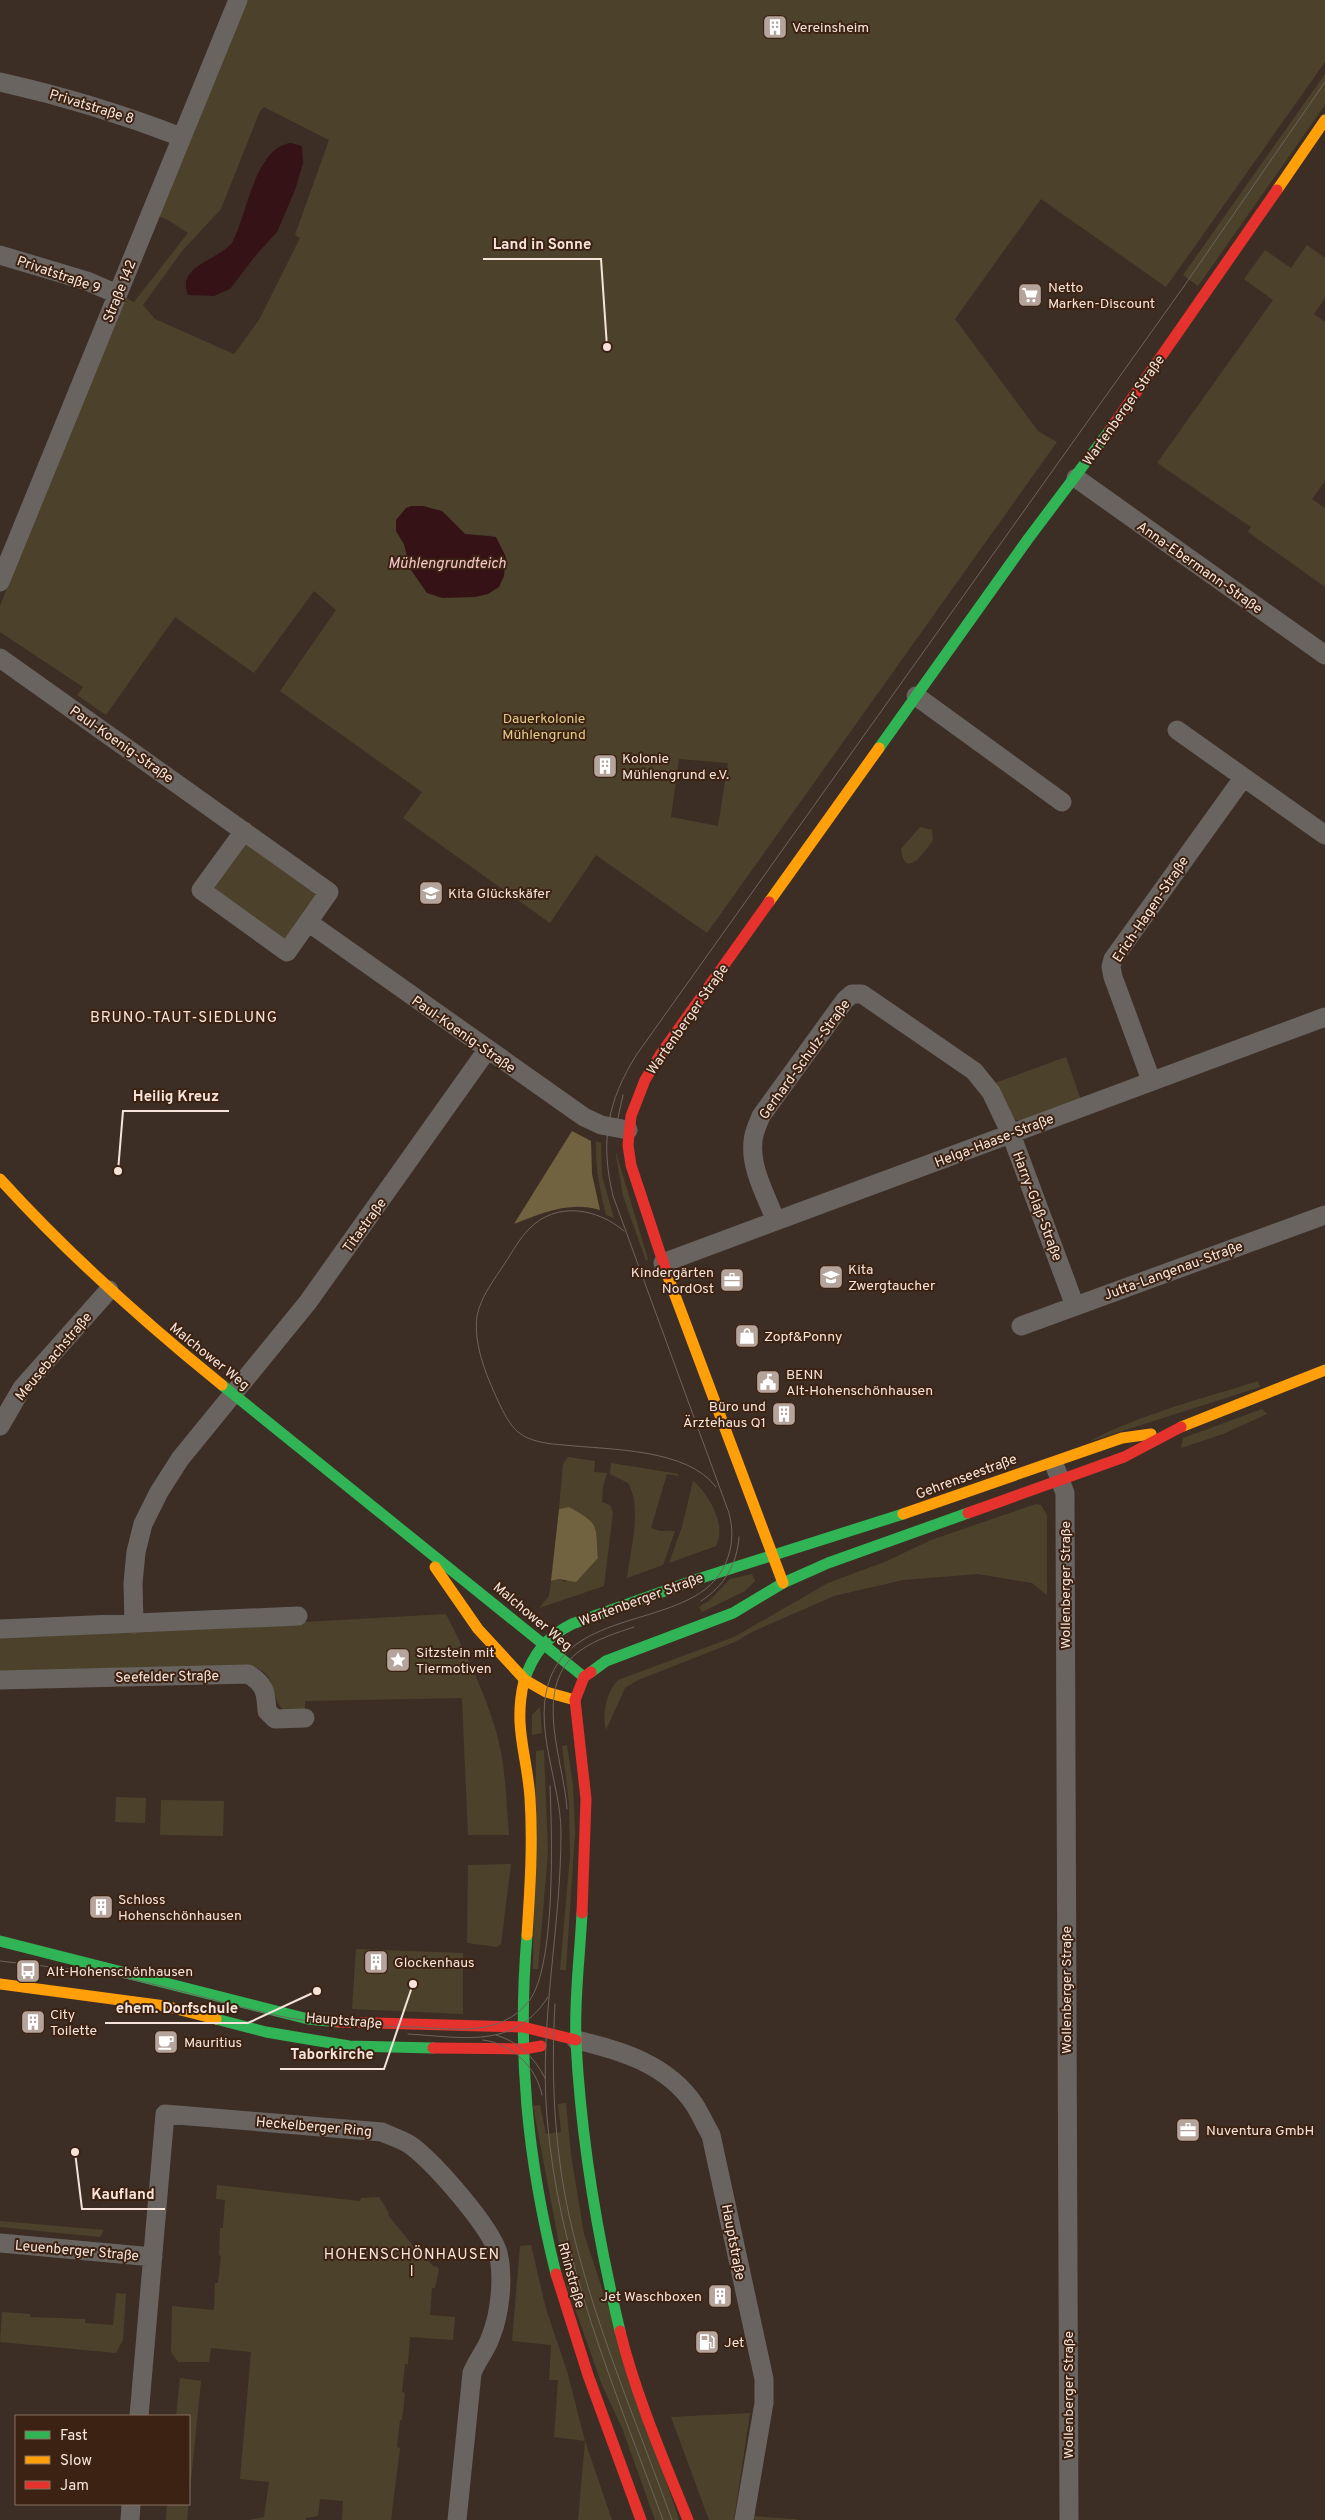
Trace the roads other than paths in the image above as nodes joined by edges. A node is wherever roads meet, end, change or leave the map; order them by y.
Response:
1 (238, 0) edge
2 (0, 82) edge
3 (1325, 120) edge
4 (181, 137) junction
5 (0, 255) edge
6 (117, 294) junction
7 (1076, 478) junction
8 (0, 582) edge
9 (1325, 655) edge
10 (0, 658) edge
11 (916, 696) junction
12 (1177, 730) dead end
13 (1243, 778) junction
14 (1062, 802) dead end
15 (244, 831) junction
16 (1325, 835) edge
17 (308, 922) junction
18 (862, 994) joint
19 (1325, 1017) edge
20 (487, 1050) junction
21 (1151, 1080) junction
22 (628, 1130) junction
23 (1011, 1134) junction
24 (0, 1179) edge
25 (1325, 1215) edge
26 (776, 1221) junction
27 (663, 1263) junction
28 (109, 1290) junction
29 (1075, 1306) junction
30 (1021, 1326) dead end
31 (1325, 1370) edge
32 (234, 1394) junction
33 (0, 1426) edge
34 (1172, 1431) junction
35 (1053, 1461) junction
36 (1060, 1479) junction
37 (416, 1540) junction
38 (771, 1554) junction
39 (783, 1583) junction
40 (298, 1616) dead end
41 (134, 1624) junction
42 (0, 1629) edge
43 (543, 1644) junction
44 (584, 1678) junction
45 (0, 1680) edge
46 (525, 1680) junction
47 (575, 1700) junction
48 (305, 1718) dead end
49 (0, 1941) edge
50 (69, 1958) junction
51 (73, 1970) dead end
52 (0, 1984) edge
53 (523, 2027) junction
54 (576, 2040) junction
55 (524, 2049) junction
56 (0, 2243) edge
57 (153, 2257) junction
58 (139, 2415) edge
59 (131, 2505) edge
60 (130, 2520) edge
61 (457, 2520) edge
62 (641, 2520) edge
63 (688, 2520) edge
64 (744, 2520) edge
65 (1068, 2520) edge

1 - 4 street, Straße 142
2 - 4 street, Privatstraße 8
3 - 7 main road, Wartenberger Straße
4 - 6 street, Straße 142
5 - 6 street, Privatstraße 9
6 - 8 street, Straße 142
7 - 9 street, Anna-Ebermann-Straße
7 - 11 main road, Wartenberger Straße
10 - 15 street, Paul-Koenig-Straße
11 - 14 street
11 - 22 main road, Wartenberger Straße
12 - 13 street
13 - 16 street
13 - 21 street, Erich-Hagen-Straße
15 - 17 street, Paul-Koenig-Straße
15 - 17 street, Paul-Koenig-Straße
17 - 20 street, Paul-Koenig-Straße
18 - 23 street, Harry-Glaß-Straße
18 - 26 street, Gerhard-Schulz-Straße
19 - 21 street, Helga-Haase-Straße
20 - 22 street, Paul-Koenig-Straße
20 - 32 street, Titastraße
21 - 23 street, Helga-Haase-Straße
22 - 27 main road, Wartenberger Straße
23 - 26 street, Helga-Haase-Straße
23 - 29 street, Harry-Glaß-Straße
24 - 28 main road, Malchower Weg
25 - 29 street, Jutta-Langenau-Straße
26 - 27 street, Helga-Haase-Straße
27 - 38 main road, Wartenberger Straße
28 - 32 main road, Malchower Weg
28 - 33 street, Meusebachstraße
29 - 30 street, Jutta-Langenau-Straße
31 - 34 main road, Gehrenseestraße
32 - 37 main road, Malchower Weg
32 - 41 street, Titastraße
34 - 35 main road, Gehrenseestraße
34 - 36 main road, Gehrenseestraße
35 - 36 street, Wollenberger Straße
35 - 38 main road, Gehrenseestraße
36 - 39 main road, Gehrenseestraße
36 - 65 street, Wollenberger Straße
37 - 43 main road, Malchower Weg
37 - 46 main road, Malchower Weg
38 - 39 main road, Wartenberger Straße
38 - 43 main road, Wartenberger Straße
39 - 44 main road
40 - 41 street
41 - 42 street
43 - 44 main road, Malchower Weg
43 - 46 main road, Wartenberger Straße
44 - 47 main road
45 - 48 street, Seefelder Straße
46 - 47 main road, Malchower Weg
46 - 53 main road, Wartenberger Straße
47 - 54 main road
49 - 50 main road, Hauptstraße
50 - 51 main road
50 - 53 main road, Hauptstraße
52 - 55 main road, Hauptstraße
53 - 54 main road, Hauptstraße
53 - 55 main road, Rhinstraße
54 - 55 main road, Hauptstraße
54 - 63 main road
54 - 64 street, Hauptstraße
55 - 62 main road, Rhinstraße
56 - 57 street, Leuenberger Straße
57 - 58 street, Heckelberger Ring
57 - 61 street, Heckelberger Ring
59 - 60 street

